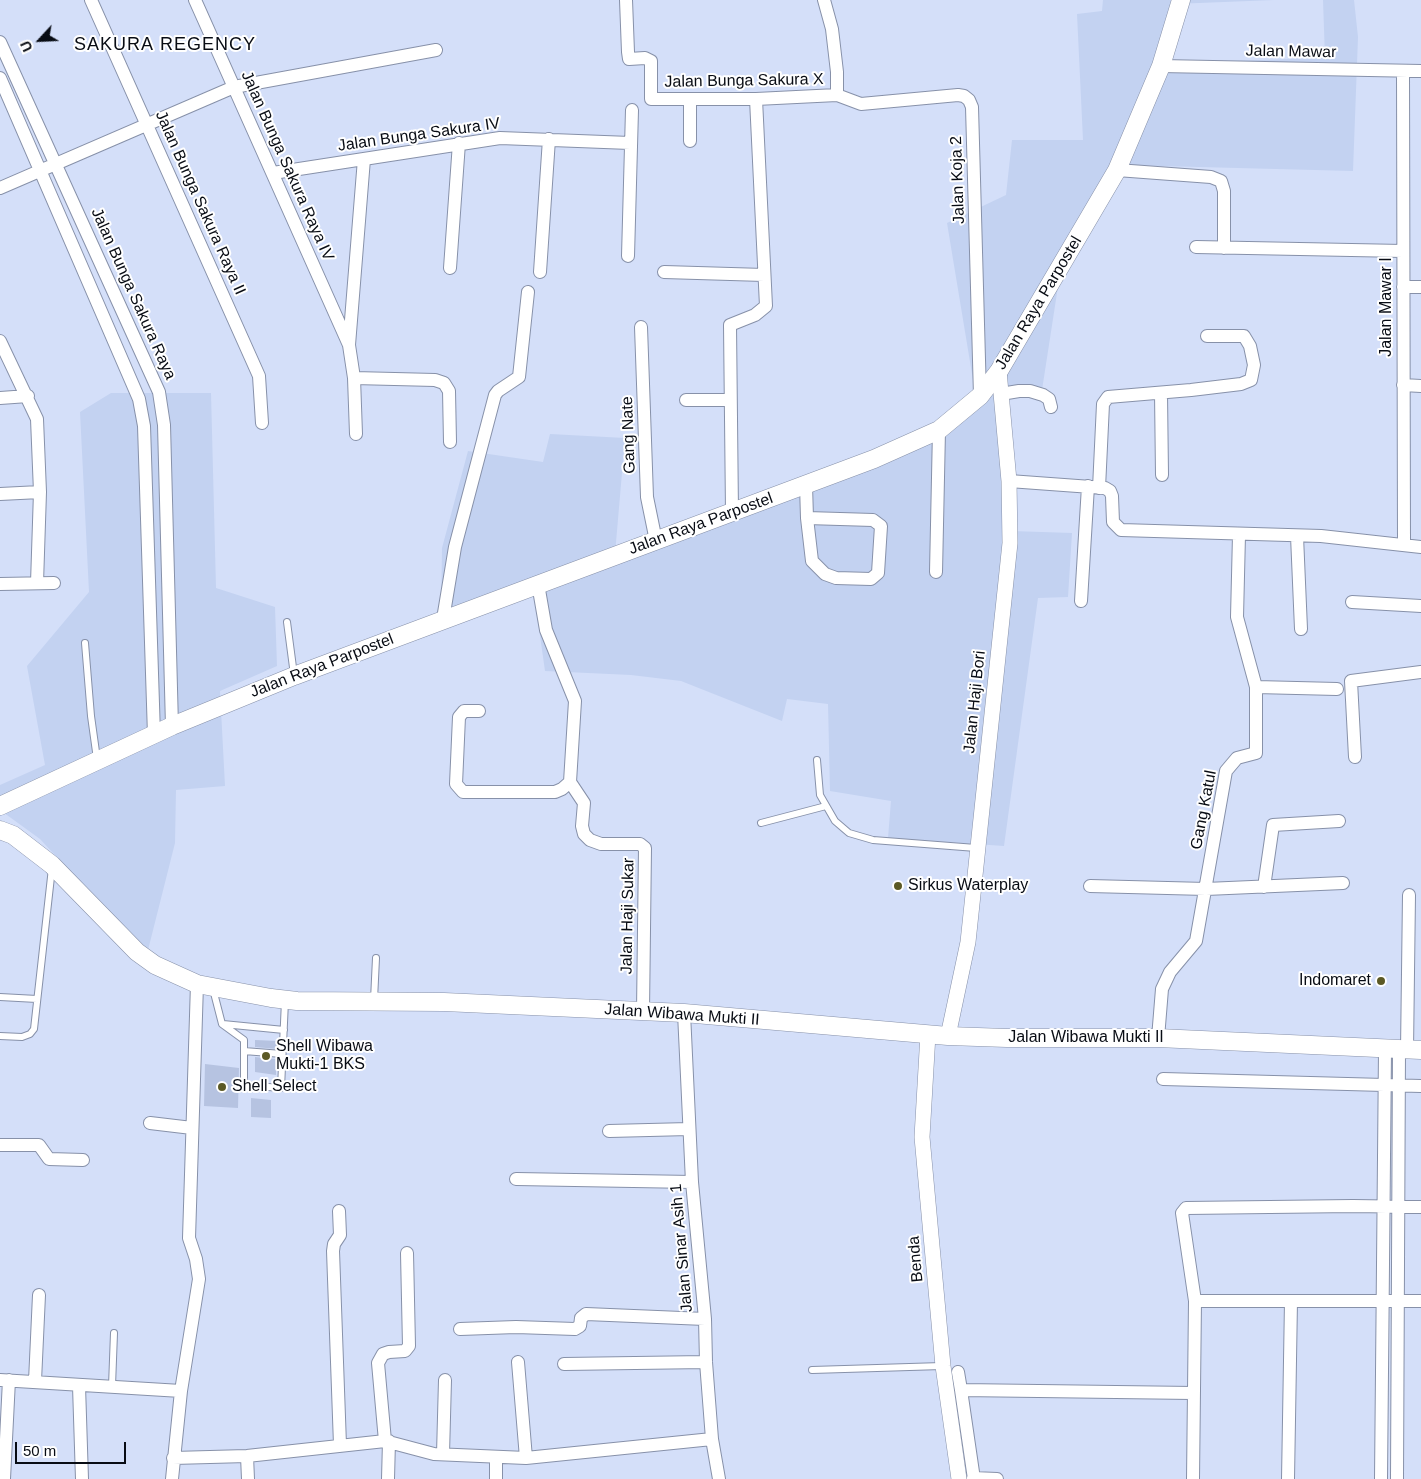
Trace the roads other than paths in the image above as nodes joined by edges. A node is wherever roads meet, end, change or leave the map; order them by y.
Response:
1 (91, 0) edge
2 (194, 0) edge
3 (626, 0) edge
4 (824, 0) edge
5 (1181, 0) edge
6 (0, 42) edge
7 (436, 50) dead end
8 (1161, 66) junction
9 (1403, 71) junction
10 (1421, 71) edge
11 (0, 78) edge
12 (234, 87) junction
13 (837, 95) junction
14 (690, 99) junction
15 (756, 99) junction
16 (632, 110) dead end
17 (148, 125) junction
18 (550, 139) junction
19 (690, 141) dead end
20 (459, 143) junction
21 (630, 143) junction
22 (364, 158) junction
23 (57, 164) junction
24 (41, 170) junction
25 (1117, 170) junction
26 (273, 173) junction
27 (0, 188) edge
28 (1196, 247) dead end
29 (1224, 248) junction
30 (1403, 250) junction
31 (628, 256) dead end
32 (450, 268) dead end
33 (540, 272) dead end
34 (664, 272) dead end
35 (764, 275) junction
36 (1403, 287) junction
37 (1421, 287) edge
38 (528, 292) dead end
39 (642, 327) dead end
40 (1207, 336) dead end
41 (0, 340) edge
42 (349, 345) junction
43 (999, 371) junction
44 (354, 378) junction
45 (1403, 385) junction
46 (1421, 386) edge
47 (1161, 393) junction
48 (1001, 394) junction
49 (28, 396) junction
50 (980, 396) junction
51 (0, 398) edge
52 (686, 400) dead end
53 (729, 400) junction
54 (1051, 407) dead end
55 (262, 423) dead end
56 (164, 425) junction
57 (144, 426) junction
58 (939, 430) junction
59 (356, 434) dead end
60 (450, 442) dead end
61 (1162, 475) dead end
62 (1010, 480) junction
63 (806, 485) junction
64 (1093, 487) junction
65 (40, 492) junction
66 (0, 494) edge
67 (732, 512) junction
68 (806, 518) junction
69 (1238, 535) junction
70 (1297, 536) junction
71 (656, 541) junction
72 (1404, 544) junction
73 (1421, 547) edge
74 (936, 572) dead end
75 (168, 579) junction
76 (150, 580) junction
77 (37, 583) junction
78 (54, 583) dead end
79 (0, 584) edge
80 (538, 584) junction
81 (1081, 601) dead end
82 (1352, 602) dead end
83 (1421, 606) edge
84 (442, 618) junction
85 (287, 622) dead end
86 (1302, 629) dead end
87 (85, 643) dead end
88 (1421, 672) edge
89 (294, 676) junction
90 (1256, 687) junction
91 (1337, 689) dead end
92 (479, 710) dead end
93 (172, 726) junction
94 (154, 735) junction
95 (1355, 757) dead end
96 (97, 760) junction
97 (817, 760) dead end
98 (570, 782) junction
99 (0, 806) edge
100 (826, 806) junction
101 (1339, 821) dead end
102 (761, 823) dead end
103 (0, 830) edge
104 (976, 848) junction
105 (52, 865) junction
106 (1343, 883) dead end
107 (1090, 886) dead end
108 (1264, 887) junction
109 (1206, 889) junction
110 (1409, 895) dead end
111 (376, 958) dead end
112 (205, 986) junction
113 (0, 997) edge
114 (37, 999) junction
115 (285, 999) junction
116 (374, 1001) junction
117 (643, 1011) junction
118 (684, 1013) junction
119 (222, 1024) junction
120 (284, 1030) junction
121 (928, 1034) junction
122 (0, 1036) edge
123 (948, 1036) junction
124 (1158, 1038) junction
125 (1403, 1050) edge
126 (244, 1051) junction
127 (282, 1054) junction
128 (1163, 1079) dead end
129 (1385, 1086) junction
130 (1398, 1086) junction
131 (1421, 1086) edge
132 (150, 1123) dead end
133 (192, 1128) junction
134 (689, 1129) junction
135 (609, 1131) dead end
136 (0, 1145) edge
137 (83, 1160) dead end
138 (516, 1179) dead end
139 (692, 1182) junction
140 (1384, 1207) junction
141 (1398, 1207) junction
142 (1421, 1208) edge
143 (339, 1211) dead end
144 (407, 1253) dead end
145 (39, 1295) dead end
146 (1195, 1301) junction
147 (1291, 1301) junction
148 (1383, 1301) junction
149 (1398, 1301) junction
150 (1421, 1301) edge
151 (705, 1319) junction
152 (460, 1329) dead end
153 (114, 1333) dead end
154 (518, 1362) dead end
155 (706, 1362) junction
156 (564, 1364) dead end
157 (943, 1366) junction
158 (812, 1370) dead end
159 (958, 1372) dead end
160 (5, 1380) edge
161 (445, 1380) dead end
162 (35, 1381) junction
163 (79, 1386) junction
164 (112, 1386) junction
165 (961, 1390) junction
166 (181, 1391) junction
167 (1193, 1393) junction
168 (712, 1438) junction
169 (387, 1441) junction
170 (340, 1445) junction
171 (443, 1454) junction
172 (247, 1456) junction
173 (496, 1457) junction
174 (173, 1458) junction
175 (526, 1458) junction
176 (4, 1479) edge
177 (82, 1479) edge
178 (172, 1479) edge
179 (248, 1479) edge
180 (388, 1479) edge
181 (496, 1479) edge
182 (719, 1479) edge
183 (969, 1479) edge
184 (997, 1479) edge
185 (1193, 1479) edge
186 (1288, 1479) edge
187 (1382, 1479) edge
188 (1397, 1479) edge

1 - 17 street, Jalan Bunga Sakura Raya II
2 - 12 street, Jalan Bunga Sakura Raya IV
3 - 14 street, Jalan Bunga Sakura X
4 - 13 street
5 - 8 main road, Jalan Raya Parpostel
6 - 23 street, Jalan Bunga Sakura Raya
7 - 12 street
8 - 9 street, Jalan Mawar
8 - 25 main road, Jalan Raya Parpostel
9 - 10 street, Jalan Mawar
9 - 30 street, Jalan Mawar I
11 - 24 street
12 - 17 street
12 - 26 street, Jalan Bunga Sakura Raya IV
13 - 15 street, Jalan Bunga Sakura X
13 - 50 street, Jalan Koja 2
14 - 15 street, Jalan Bunga Sakura X
14 - 19 street
15 - 35 street
16 - 21 street
17 - 23 street
17 - 55 street, Jalan Bunga Sakura Raya II
18 - 20 street, Jalan Bunga Sakura IV
18 - 21 street, Jalan Bunga Sakura IV
18 - 33 street
20 - 22 street, Jalan Bunga Sakura IV
20 - 32 street
21 - 31 street
22 - 26 street, Jalan Bunga Sakura IV
22 - 42 street
23 - 24 street
23 - 56 street, Jalan Bunga Sakura Raya
24 - 27 street
24 - 57 street
25 - 29 street
25 - 43 main road, Jalan Raya Parpostel
26 - 42 street, Jalan Bunga Sakura Raya IV
28 - 29 street
29 - 30 street
30 - 36 street, Jalan Mawar I
34 - 35 street
35 - 53 street
36 - 37 street
36 - 45 street, Jalan Mawar I
38 - 84 street
39 - 71 street, Gang Nate
40 - 47 street
41 - 49 street
42 - 44 street
43 - 48 street, Jalan Haji Bori
43 - 50 main road, Jalan Raya Parpostel
44 - 59 street
44 - 60 street
45 - 46 street
45 - 72 street, Jalan Mawar I
47 - 61 street
47 - 64 street
48 - 54 street
48 - 62 street, Jalan Haji Bori
49 - 51 street
49 - 65 street
50 - 58 main road, Jalan Raya Parpostel
52 - 53 street
53 - 67 street
56 - 57 street
56 - 75 street, Jalan Bunga Sakura Raya
57 - 76 street
58 - 63 main road, Jalan Raya Parpostel
58 - 74 street
62 - 64 street
62 - 104 street, Jalan Haji Bori
63 - 67 main road, Jalan Raya Parpostel
63 - 68 street
64 - 69 street
64 - 81 street
65 - 66 street
65 - 77 street
67 - 71 main road, Jalan Raya Parpostel
68 - 68 street
69 - 70 street
69 - 90 street, Gang Katul
70 - 72 street
70 - 86 street
71 - 80 main road, Jalan Raya Parpostel
72 - 73 street
75 - 76 street
75 - 93 street, Jalan Bunga Sakura Raya
76 - 94 street
77 - 78 street
77 - 79 street
80 - 84 main road, Jalan Raya Parpostel
80 - 98 street
82 - 83 street
84 - 89 main road, Jalan Raya Parpostel
85 - 89 lane
87 - 96 lane
88 - 95 street
89 - 93 main road, Jalan Raya Parpostel
90 - 91 street
90 - 109 street, Gang Katul
92 - 98 street
93 - 94 main road, Jalan Raya Parpostel
94 - 96 main road, Jalan Raya Parpostel
96 - 99 main road, Jalan Raya Parpostel
97 - 100 lane
98 - 117 street, Jalan Haji Sukar
100 - 102 lane
100 - 104 lane
101 - 108 street
103 - 105 main road, Jalan Wibawa Mukti II
104 - 123 street, Jalan Haji Bori
105 - 112 main road, Jalan Wibawa Mukti II
105 - 114 lane
106 - 108 street
107 - 109 street
108 - 109 street
109 - 124 street, Gang Katul
110 - 125 street
111 - 116 lane
112 - 115 main road, Jalan Wibawa Mukti II
112 - 119 lane
112 - 133 street
113 - 114 lane
114 - 122 lane
115 - 116 main road, Jalan Wibawa Mukti II
115 - 120 lane
116 - 117 main road, Jalan Wibawa Mukti II
117 - 118 main road, Jalan Wibawa Mukti II
118 - 121 main road, Jalan Wibawa Mukti II
118 - 134 street, Jalan Sinar Asih 1
119 - 120 lane
119 - 126 lane
120 - 127 lane
121 - 123 main road, Jalan Wibawa Mukti II
121 - 157 street, Benda
123 - 124 main road, Jalan Wibawa Mukti II
124 - 125 main road, Jalan Wibawa Mukti II
125 - 129 street
125 - 130 street
126 - 127 lane
126 - 127 lane
128 - 129 street
129 - 130 street
129 - 140 street
130 - 131 street
130 - 141 street
132 - 133 street
133 - 166 street
134 - 135 street
134 - 139 street, Jalan Sinar Asih 1
136 - 137 street
138 - 139 street
139 - 151 street, Jalan Sinar Asih 1
140 - 141 street
140 - 146 street
140 - 148 street
141 - 142 street
141 - 149 street
143 - 170 street
144 - 169 street
145 - 162 street
146 - 147 street
146 - 167 street
147 - 148 street
147 - 186 street
148 - 149 street
148 - 187 street
149 - 150 street
149 - 188 street
151 - 152 street
151 - 155 street, Jalan Sinar Asih 1
153 - 164 lane
154 - 175 street
155 - 156 street
155 - 168 street, Jalan Sinar Asih 1
157 - 158 lane
157 - 183 street, Benda
159 - 165 street
160 - 162 street
160 - 176 street
161 - 171 street
162 - 163 street
163 - 164 street
163 - 177 street
164 - 166 street
165 - 167 street
165 - 183 street
166 - 174 street
167 - 185 street
168 - 175 street
168 - 182 street, Jalan Sinar Asih 1
169 - 170 street
169 - 171 street
169 - 180 street
170 - 172 street
171 - 173 street
172 - 174 street
172 - 179 street
173 - 175 street
173 - 181 street
174 - 178 street
183 - 184 street

